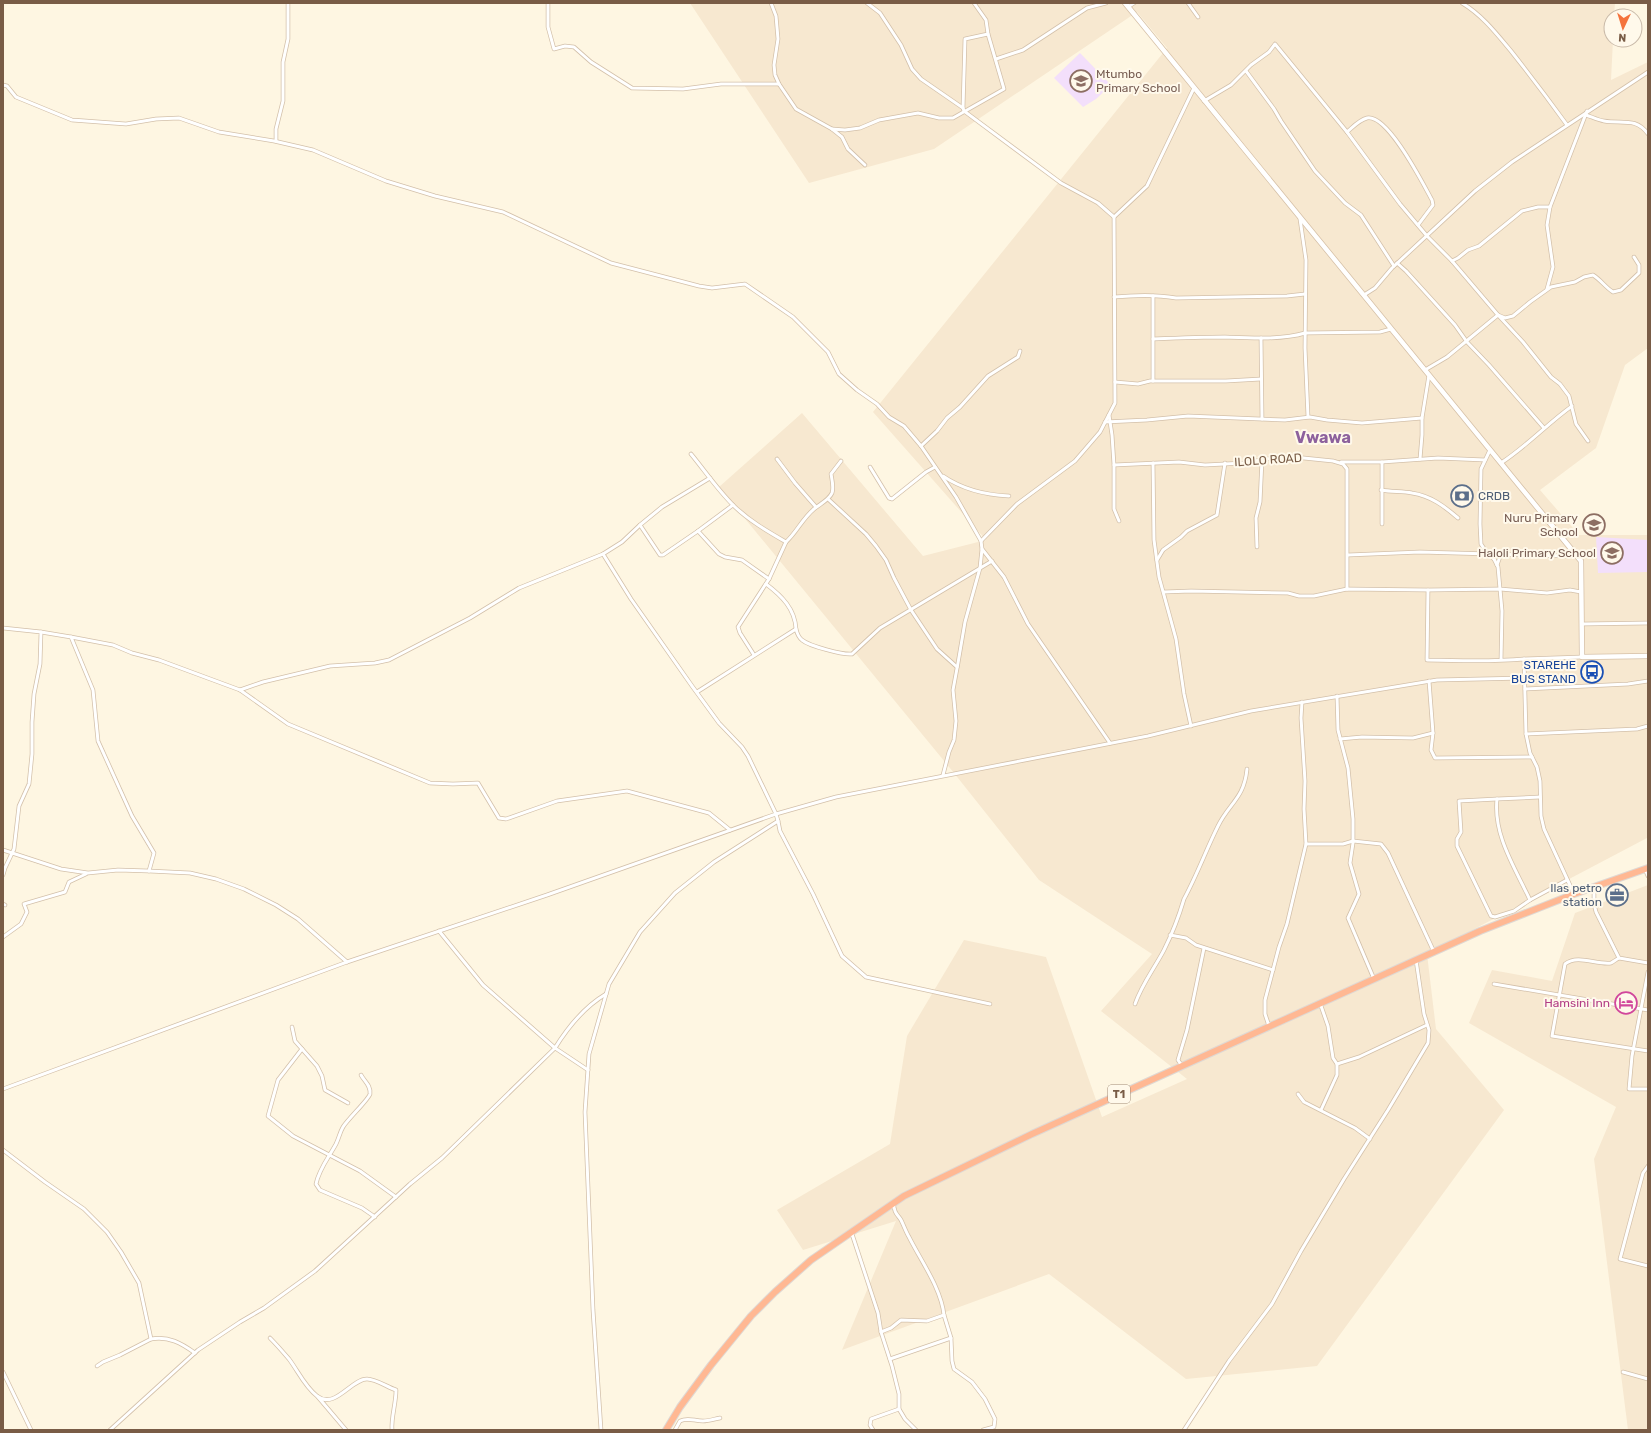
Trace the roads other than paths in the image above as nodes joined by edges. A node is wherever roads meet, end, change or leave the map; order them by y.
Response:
1 (288, 3) edge
2 (548, 3) edge
3 (771, 3) edge
4 (867, 3) edge
5 (974, 3) edge
6 (1106, 3) edge
7 (1134, 3) edge
8 (1188, 3) edge
9 (1462, 3) edge
10 (1127, 5) edge
11 (1198, 17) dead end
12 (988, 34) junction
13 (996, 59) junction
14 (1246, 71) junction
15 (1648, 72) edge
16 (778, 84) junction
17 (3, 85) edge
18 (1194, 88) junction
19 (1204, 101) junction
20 (964, 110) junction
21 (1587, 113) junction
22 (1567, 126) junction
23 (832, 129) junction
24 (1347, 132) junction
25 (1648, 134) edge
26 (276, 141) junction
27 (865, 166) dead end
28 (1550, 207) junction
29 (1114, 216) junction
30 (1300, 217) junction
31 (1418, 225) junction
32 (1427, 236) junction
33 (1634, 257) dead end
34 (1452, 261) junction
35 (1397, 263) junction
36 (1394, 266) junction
37 (1547, 290) junction
38 (1305, 294) junction
39 (1364, 295) junction
40 (1153, 296) junction
41 (1114, 297) junction
42 (1498, 315) junction
43 (1391, 329) junction
44 (1305, 333) junction
45 (1261, 338) junction
46 (1153, 339) junction
47 (1467, 342) junction
48 (1020, 351) dead end
49 (1425, 370) junction
50 (1429, 374) junction
51 (1261, 379) junction
52 (1152, 381) junction
53 (1115, 382) junction
54 (1572, 406) junction
55 (1109, 415) junction
56 (1308, 417) junction
57 (1422, 418) junction
58 (1262, 419) junction
59 (1105, 422) junction
60 (1110, 422) junction
61 (1544, 428) junction
62 (1588, 441) dead end
63 (921, 446) junction
64 (1490, 450) junction
65 (692, 454) dead end
66 (778, 459) dead end
67 (1420, 459) junction
68 (1262, 460) junction
69 (1485, 460) junction
70 (841, 461) dead end
71 (1338, 462) junction
72 (1382, 462) junction
73 (1153, 463) junction
74 (1225, 463) junction
75 (1502, 463) junction
76 (1114, 465) junction
77 (870, 467) dead end
78 (935, 467) junction
79 (941, 475) junction
80 (710, 478) junction
81 (1381, 490) junction
82 (1009, 496) dead end
83 (828, 499) junction
84 (733, 505) junction
85 (816, 507) junction
86 (1458, 518) dead end
87 (1119, 521) dead end
88 (1382, 524) dead end
89 (640, 526) junction
90 (698, 531) junction
91 (981, 540) junction
92 (786, 542) junction
93 (1257, 547) dead end
94 (982, 548) junction
95 (1487, 553) junction
96 (603, 554) junction
97 (1501, 554) junction
98 (1348, 555) junction
99 (1567, 556) dead end
100 (1157, 560) junction
101 (992, 561) junction
102 (1497, 565) junction
103 (980, 568) junction
104 (769, 580) junction
105 (766, 584) junction
106 (1347, 589) junction
107 (1500, 589) junction
108 (1428, 590) junction
109 (1164, 592) junction
110 (1582, 592) junction
111 (912, 610) junction
112 (1648, 623) edge
113 (1582, 624) junction
114 (3, 628) edge
115 (796, 629) junction
116 (41, 632) junction
117 (71, 636) junction
118 (754, 654) junction
119 (1648, 656) edge
120 (1582, 657) junction
121 (1524, 659) junction
122 (1501, 660) junction
123 (957, 667) junction
124 (1524, 678) junction
125 (1429, 681) junction
126 (1648, 681) edge
127 (1525, 689) junction
128 (240, 690) junction
129 (697, 692) junction
130 (1337, 696) junction
131 (1302, 702) junction
132 (1191, 726) junction
133 (1648, 726) edge
134 (1433, 733) junction
135 (1526, 734) junction
136 (1340, 739) junction
137 (1110, 743) junction
138 (1532, 757) junction
139 (1247, 769) dead end
140 (943, 775) junction
141 (1540, 797) junction
142 (1497, 799) junction
143 (776, 814) junction
144 (778, 821) junction
145 (730, 830) junction
146 (1353, 841) junction
147 (1306, 844) junction
148 (3, 850) edge
149 (11, 854) junction
150 (1647, 869) edge
151 (149, 871) junction
152 (88, 873) junction
153 (3, 875) edge
154 (1648, 876) edge
155 (1567, 880) junction
156 (1594, 887) junction
157 (1574, 894) junction
158 (1530, 900) junction
159 (439, 931) junction
160 (1170, 934) junction
161 (3, 937) edge
162 (1204, 948) junction
163 (1434, 952) junction
164 (1619, 958) junction
165 (1416, 960) junction
166 (347, 962) junction
167 (1648, 963) edge
168 (1273, 970) junction
169 (1648, 972) edge
170 (1374, 979) junction
171 (1494, 984) dead end
172 (606, 994) junction
173 (1559, 995) junction
174 (990, 1004) dead end
175 (1135, 1004) dead end
176 (1320, 1004) junction
177 (1641, 1009) junction
178 (1648, 1010) edge
179 (1428, 1025) junction
180 (1269, 1026) junction
181 (292, 1027) dead end
182 (554, 1048) junction
183 (302, 1049) junction
184 (1633, 1049) junction
185 (1648, 1051) edge
186 (1337, 1064) junction
187 (1182, 1066) junction
188 (588, 1070) junction
189 (361, 1075) dead end
190 (3, 1089) edge
191 (1648, 1089) edge
192 (1298, 1094) dead end
193 (348, 1103) dead end
194 (1321, 1110) junction
195 (1370, 1139) junction
196 (3, 1150) edge
197 (330, 1155) junction
198 (1648, 1166) edge
199 (396, 1197) junction
200 (892, 1204) junction
201 (374, 1217) junction
202 (851, 1231) junction
203 (1648, 1266) edge
204 (944, 1315) junction
205 (881, 1332) junction
206 (270, 1338) dead end
207 (951, 1338) junction
208 (151, 1339) junction
209 (195, 1353) junction
210 (890, 1359) junction
211 (97, 1366) dead end
212 (3, 1372) edge
213 (1623, 1372) dead end
214 (1648, 1379) edge
215 (318, 1397) junction
216 (899, 1409) junction
217 (720, 1418) dead end
218 (31, 1430) edge
219 (110, 1430) edge
220 (346, 1430) edge
221 (392, 1430) edge
222 (601, 1430) edge
223 (666, 1430) edge
224 (675, 1430) edge
225 (873, 1430) edge
226 (916, 1430) edge
227 (983, 1430) edge
228 (1185, 1430) edge

1 - 26 street
2 - 16 street
3 - 16 street
4 - 20 street
5 - 12 street
6 - 13 street
7 - 10 street
8 - 11 street
9 - 22 street
10 - 18 street
12 - 13 street
12 - 20 street
13 - 20 street
14 - 19 street
14 - 24 street
14 - 36 street
15 - 21 street
16 - 23 street
17 - 26 street
18 - 19 street
18 - 29 street
19 - 30 street
20 - 23 street
20 - 29 street
21 - 22 street
21 - 25 street
21 - 28 street
22 - 32 street
23 - 27 street
24 - 31 street
24 - 31 street
26 - 63 street
28 - 34 street
28 - 37 street
29 - 41 street
30 - 38 street
30 - 39 street
31 - 32 street
32 - 34 street
32 - 35 street
33 - 37 street
34 - 42 street
35 - 36 street
35 - 47 street
36 - 39 street
37 - 42 street
38 - 40 street
38 - 44 street
39 - 43 street
40 - 41 street
40 - 46 street
41 - 53 street
42 - 47 street
42 - 54 street
43 - 44 street
43 - 49 street
44 - 45 street
44 - 56 street
45 - 46 street
45 - 51 street
46 - 52 street
47 - 49 street
47 - 61 street
48 - 63 street
49 - 50 street
50 - 57 street
50 - 64 street
51 - 52 street
51 - 58 street
52 - 53 street
53 - 55 street
54 - 61 street
54 - 62 street
55 - 59 street
55 - 60 street
56 - 57 street
56 - 58 street
57 - 67 street
58 - 60 street
59 - 60 street
59 - 91 street
60 - 76 street
61 - 75 street
63 - 78 street
64 - 69 street
64 - 75 street
65 - 80 street
66 - 85 street
67 - 69 street, ILOLO ROAD
67 - 72 street, ILOLO ROAD
68 - 71 street, ILOLO ROAD
68 - 74 street, ILOLO ROAD
68 - 93 street
69 - 95 street
70 - 83 street
71 - 72 street, ILOLO ROAD
71 - 98 street
72 - 81 street
73 - 74 street, ILOLO ROAD
73 - 76 street, ILOLO ROAD
73 - 100 street
74 - 100 street
75 - 110 street
76 - 87 street
77 - 78 street
78 - 79 street
79 - 82 street
79 - 91 street
80 - 84 street
80 - 89 street
81 - 86 street
81 - 88 street
83 - 85 street
83 - 111 street
84 - 90 street
84 - 92 street
85 - 92 street
89 - 90 street
89 - 96 street
90 - 104 street
91 - 94 street
92 - 104 street
94 - 101 street
94 - 103 street
95 - 97 street
95 - 98 street
95 - 102 street
96 - 128 street
96 - 129 street
97 - 99 street
97 - 102 street
98 - 106 street
100 - 109 street
101 - 103 street
101 - 137 street
102 - 107 street
103 - 111 street
103 - 123 street
104 - 105 street
105 - 115 street
105 - 118 street
106 - 108 street
106 - 109 street
107 - 108 street
107 - 110 street
107 - 122 street
108 - 122 street
109 - 132 street
110 - 113 street
111 - 115 street
111 - 123 street
112 - 113 street
113 - 120 street
114 - 116 street
115 - 118 street
116 - 117 street
116 - 149 street
117 - 128 street
117 - 151 street
118 - 129 street
119 - 120 street
120 - 121 street
121 - 122 street
121 - 124 street
123 - 140 street
124 - 125 street
124 - 127 street
125 - 130 street
125 - 134 street
126 - 127 street
127 - 135 street
128 - 145 street
129 - 143 street
130 - 131 street
130 - 136 street
131 - 132 street
131 - 147 street
132 - 137 street
133 - 135 street
134 - 136 street
134 - 138 street
135 - 138 street
136 - 146 street
137 - 140 street
138 - 141 street
139 - 160 street
140 - 143 street
141 - 142 street
141 - 155 street
142 - 158 street
142 - 158 street
143 - 144 street
143 - 145 street
144 - 172 street
144 - 174 street
145 - 159 street
146 - 147 street
146 - 163 street
146 - 170 street
147 - 168 street
148 - 149 street
149 - 152 street
149 - 153 street
150 - 154 street
150 - 156 highway, T1
151 - 152 street
151 - 166 street
152 - 161 street
155 - 157 street
155 - 158 street
156 - 157 highway, T1
156 - 164 street
157 - 163 highway, T1
159 - 166 street
159 - 182 street
160 - 162 street
160 - 175 street
162 - 168 street
162 - 187 street
163 - 165 highway, T1
164 - 167 street
164 - 173 street
165 - 170 highway, T1
165 - 179 street
166 - 190 street
168 - 180 street
169 - 177 street
170 - 176 highway, T1
171 - 173 street
172 - 182 street
172 - 188 street
173 - 177 street
173 - 184 street
176 - 180 highway, T1
176 - 186 street
177 - 178 street
177 - 184 street
179 - 186 street
179 - 195 street
180 - 187 highway, T1
181 - 183 street
182 - 188 street
182 - 199 street
183 - 193 street
183 - 197 street
184 - 185 street
184 - 191 street
186 - 194 street
187 - 200 highway, T1
188 - 222 street
189 - 197 street
192 - 194 street
194 - 195 street
195 - 228 street
196 - 208 street
197 - 199 street
197 - 201 street
198 - 203 street
199 - 201 street
200 - 202 highway, T1
200 - 204 street
201 - 209 street
202 - 205 street
202 - 223 highway, T1
204 - 205 street
204 - 207 street
205 - 210 street
206 - 215 street
207 - 210 street
207 - 227 street
208 - 209 street
208 - 211 street
209 - 219 street
210 - 216 street
212 - 218 street
213 - 214 street
215 - 220 street
215 - 221 street
216 - 225 street
216 - 226 street
217 - 224 street

